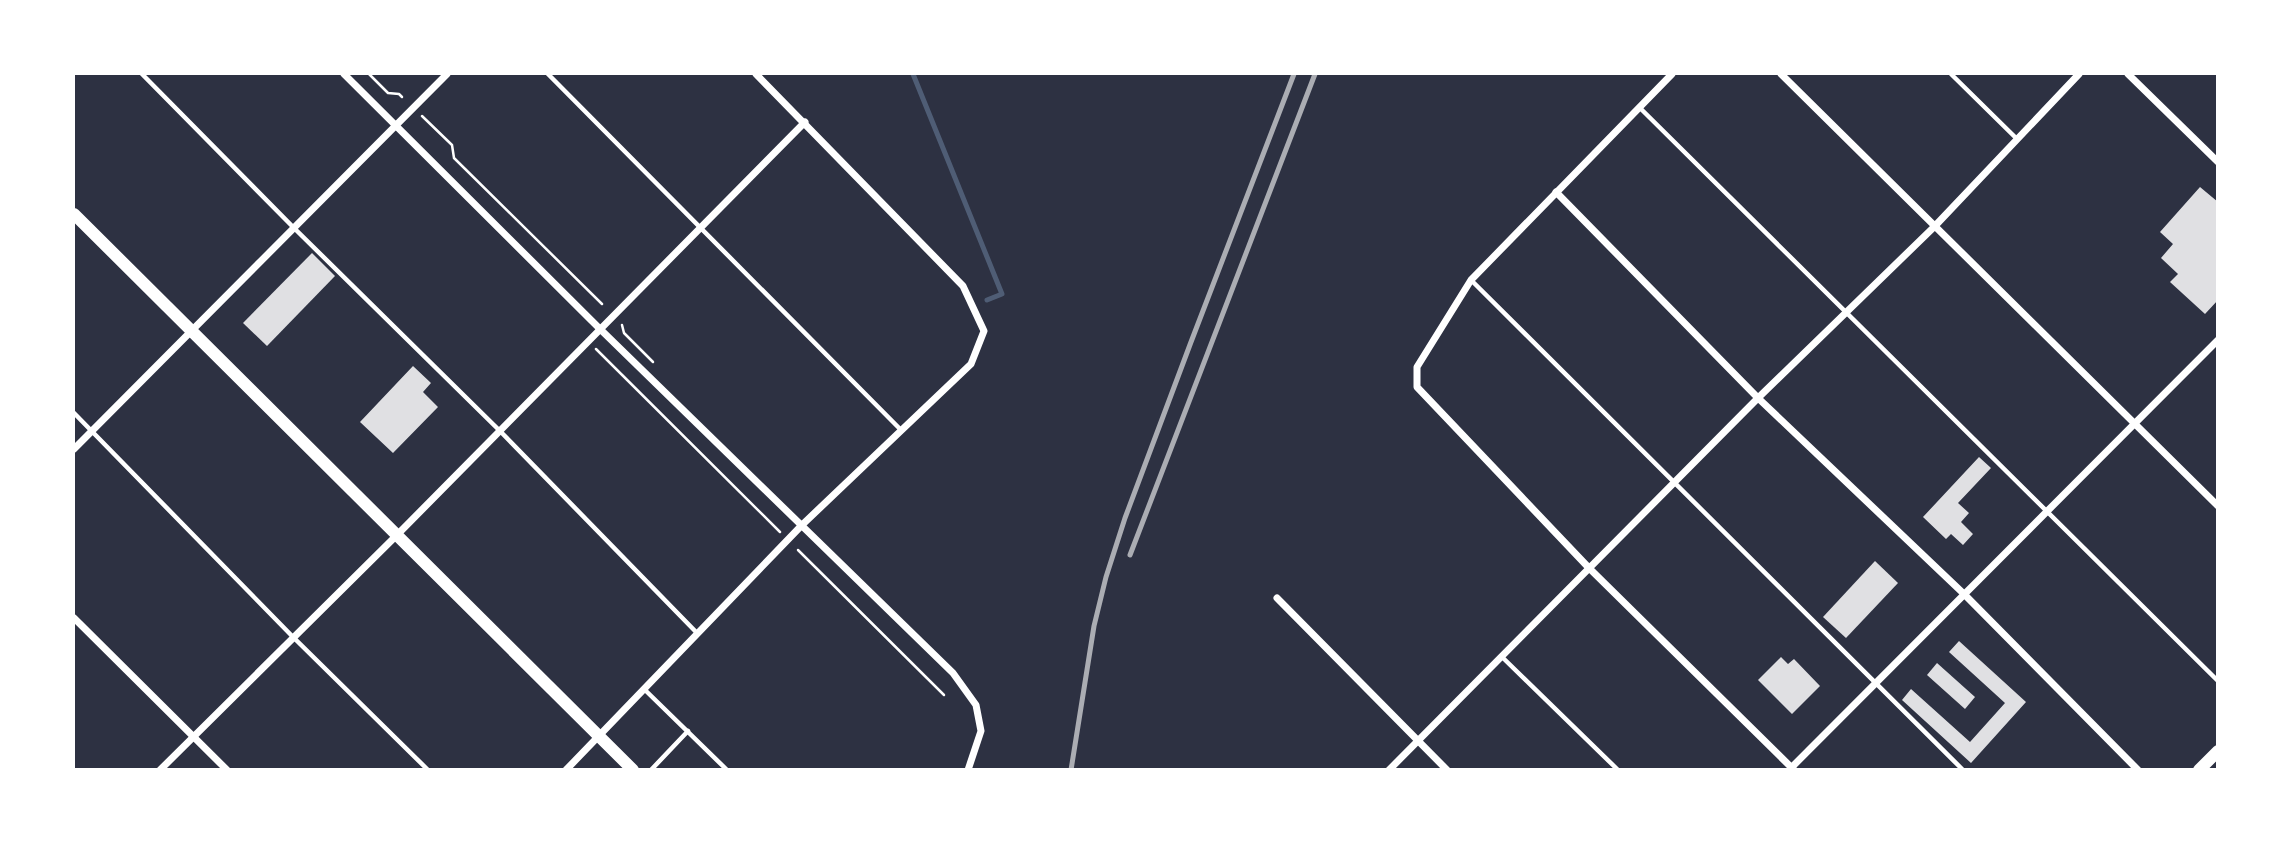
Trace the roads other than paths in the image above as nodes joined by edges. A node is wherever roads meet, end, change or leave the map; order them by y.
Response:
1 (142, 74) edge
2 (344, 74) edge
3 (447, 74) edge
4 (548, 74) edge
5 (756, 74) edge
6 (1672, 74) edge
7 (1781, 74) edge
8 (1951, 74) edge
9 (2079, 74) edge
10 (2128, 74) edge
11 (1639, 107) junction
12 (805, 122) junction
13 (396, 125) junction
14 (2017, 139) junction
15 (2217, 162) edge
16 (1556, 192) junction
17 (74, 214) edge
18 (700, 227) junction
19 (1934, 227) junction
20 (293, 228) junction
21 (1471, 280) junction
22 (1846, 312) junction
23 (599, 328) junction
24 (191, 331) junction
25 (2217, 341) edge
26 (1758, 398) junction
27 (74, 413) edge
28 (2135, 422) junction
29 (92, 430) junction
30 (499, 430) junction
31 (901, 430) junction
32 (74, 449) edge
33 (1674, 482) junction
34 (2217, 506) edge
35 (2046, 511) junction
36 (802, 525) junction
37 (397, 535) junction
38 (1589, 568) junction
39 (1964, 594) junction
40 (1277, 598) dead end
41 (74, 618) edge
42 (698, 634) junction
43 (293, 637) junction
44 (1501, 656) junction
45 (2217, 681) edge
46 (1876, 682) junction
47 (645, 689) junction
48 (688, 731) junction
49 (193, 736) junction
50 (599, 736) junction
51 (1417, 740) junction
52 (2217, 751) edge
53 (160, 769) edge
54 (227, 769) edge
55 (428, 769) edge
56 (566, 769) edge
57 (633, 769) edge
58 (651, 769) edge
59 (725, 769) edge
60 (968, 769) edge
61 (1389, 769) edge
62 (1447, 769) edge
63 (1618, 769) edge
64 (1792, 769) edge
65 (1964, 769) edge
66 (2138, 769) edge
67 (2199, 769) edge

1 - 20 lane
2 - 13 street
3 - 13 street
4 - 18 lane
5 - 12 street
6 - 11 street
7 - 19 street
8 - 14 lane
9 - 14 street
10 - 15 street
11 - 16 street
11 - 22 lane
12 - 18 street
12 - 31 street
13 - 20 street
13 - 23 street
14 - 19 street
16 - 21 street
16 - 26 street
17 - 24 street
18 - 23 street
18 - 31 lane
19 - 22 street
19 - 28 street
20 - 24 street
20 - 30 lane
21 - 33 lane
21 - 38 street
22 - 26 street
22 - 35 lane
23 - 30 street
23 - 36 street
24 - 29 street
24 - 37 street
25 - 28 street
26 - 33 street
26 - 39 street
27 - 29 lane
28 - 34 street
28 - 35 street
29 - 32 street
29 - 43 lane
30 - 37 street
30 - 42 lane
31 - 36 street
33 - 38 street
33 - 46 lane
35 - 39 street
35 - 45 lane
36 - 42 street
36 - 60 street
37 - 43 street
37 - 50 street
38 - 44 street
38 - 64 street
39 - 46 street
39 - 66 street
40 - 51 street
41 - 49 street
42 - 47 street
43 - 49 street
43 - 55 lane
44 - 51 street
44 - 63 lane
46 - 64 street
46 - 65 lane
47 - 48 lane
47 - 50 street
48 - 58 lane
48 - 59 lane
49 - 53 street
49 - 54 street
50 - 56 street
50 - 57 street
51 - 61 street
51 - 62 street
52 - 67 street

